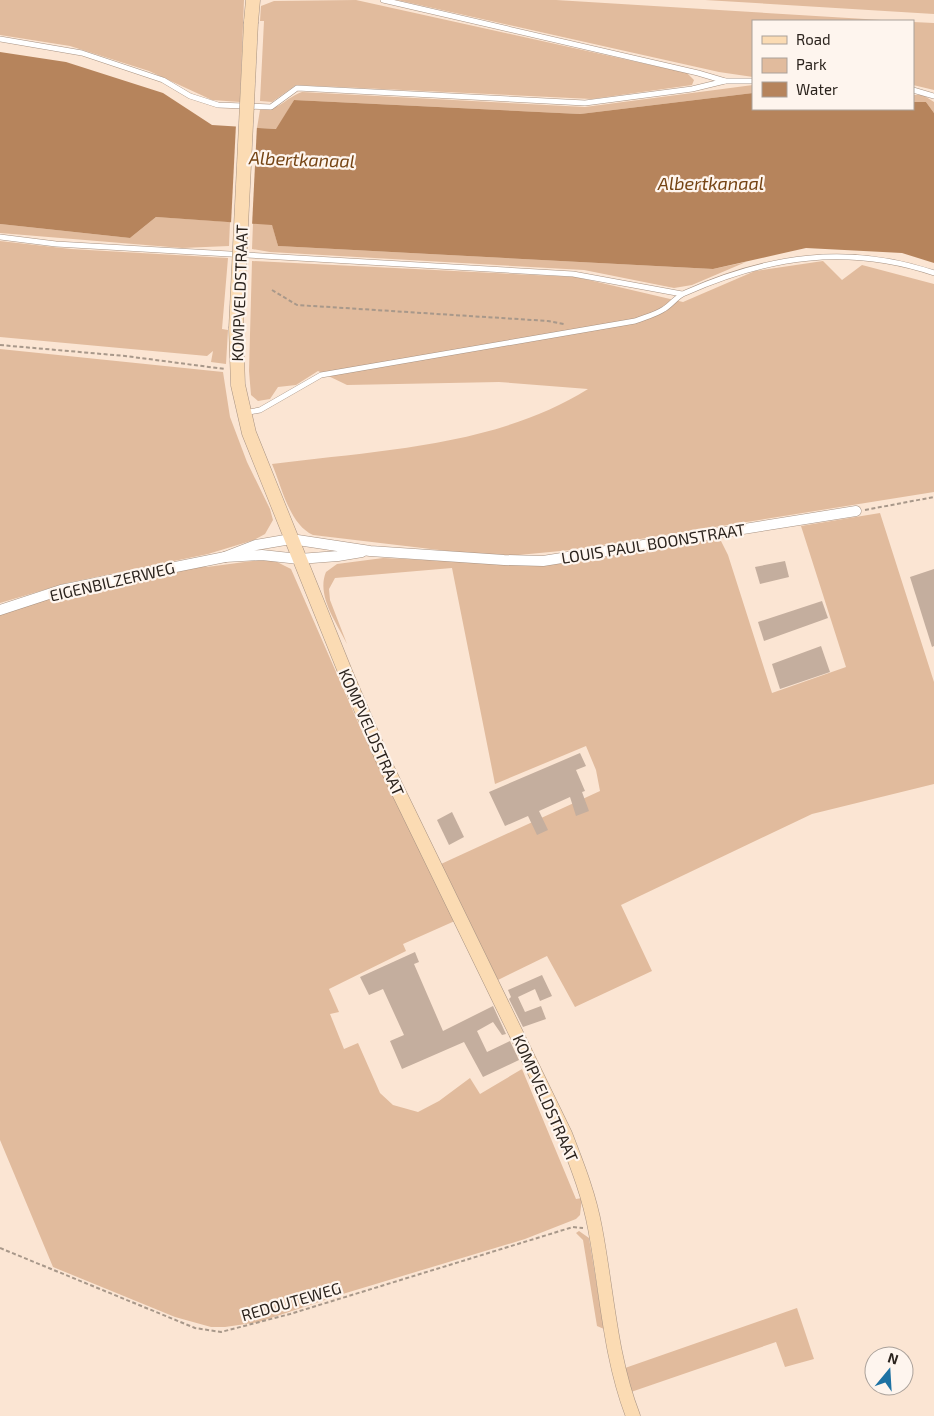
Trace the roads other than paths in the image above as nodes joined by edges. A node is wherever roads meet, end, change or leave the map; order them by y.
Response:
1 (253, 0) edge
2 (383, 0) edge
3 (0, 39) edge
4 (725, 81) junction
5 (752, 82) edge
6 (914, 90) edge
7 (934, 96) edge
8 (0, 237) edge
9 (934, 273) edge
10 (682, 294) junction
11 (243, 413) junction
12 (856, 512) road end
13 (291, 539) junction
14 (370, 550) junction
15 (224, 557) junction
16 (299, 559) junction
17 (0, 610) edge
18 (633, 1416) edge

1 - 11 street, KOMPVELDSTRAAT, bridge
2 - 4 lane
3 - 4 lane
4 - 5 lane
6 - 7 lane
8 - 10 lane
9 - 10 lane
10 - 11 lane
11 - 13 street, KOMPVELDSTRAAT
12 - 14 street, LOUIS PAUL BOONSTRAAT
13 - 14 street, LOUIS PAUL BOONSTRAAT
13 - 15 street, EIGENBILZERWEG
13 - 16 street, KOMPVELDSTRAAT
14 - 16 street, LOUIS PAUL BOONSTRAAT
15 - 16 street, EIGENBILZERWEG
15 - 17 street, EIGENBILZERWEG
16 - 18 street, KOMPVELDSTRAAT

